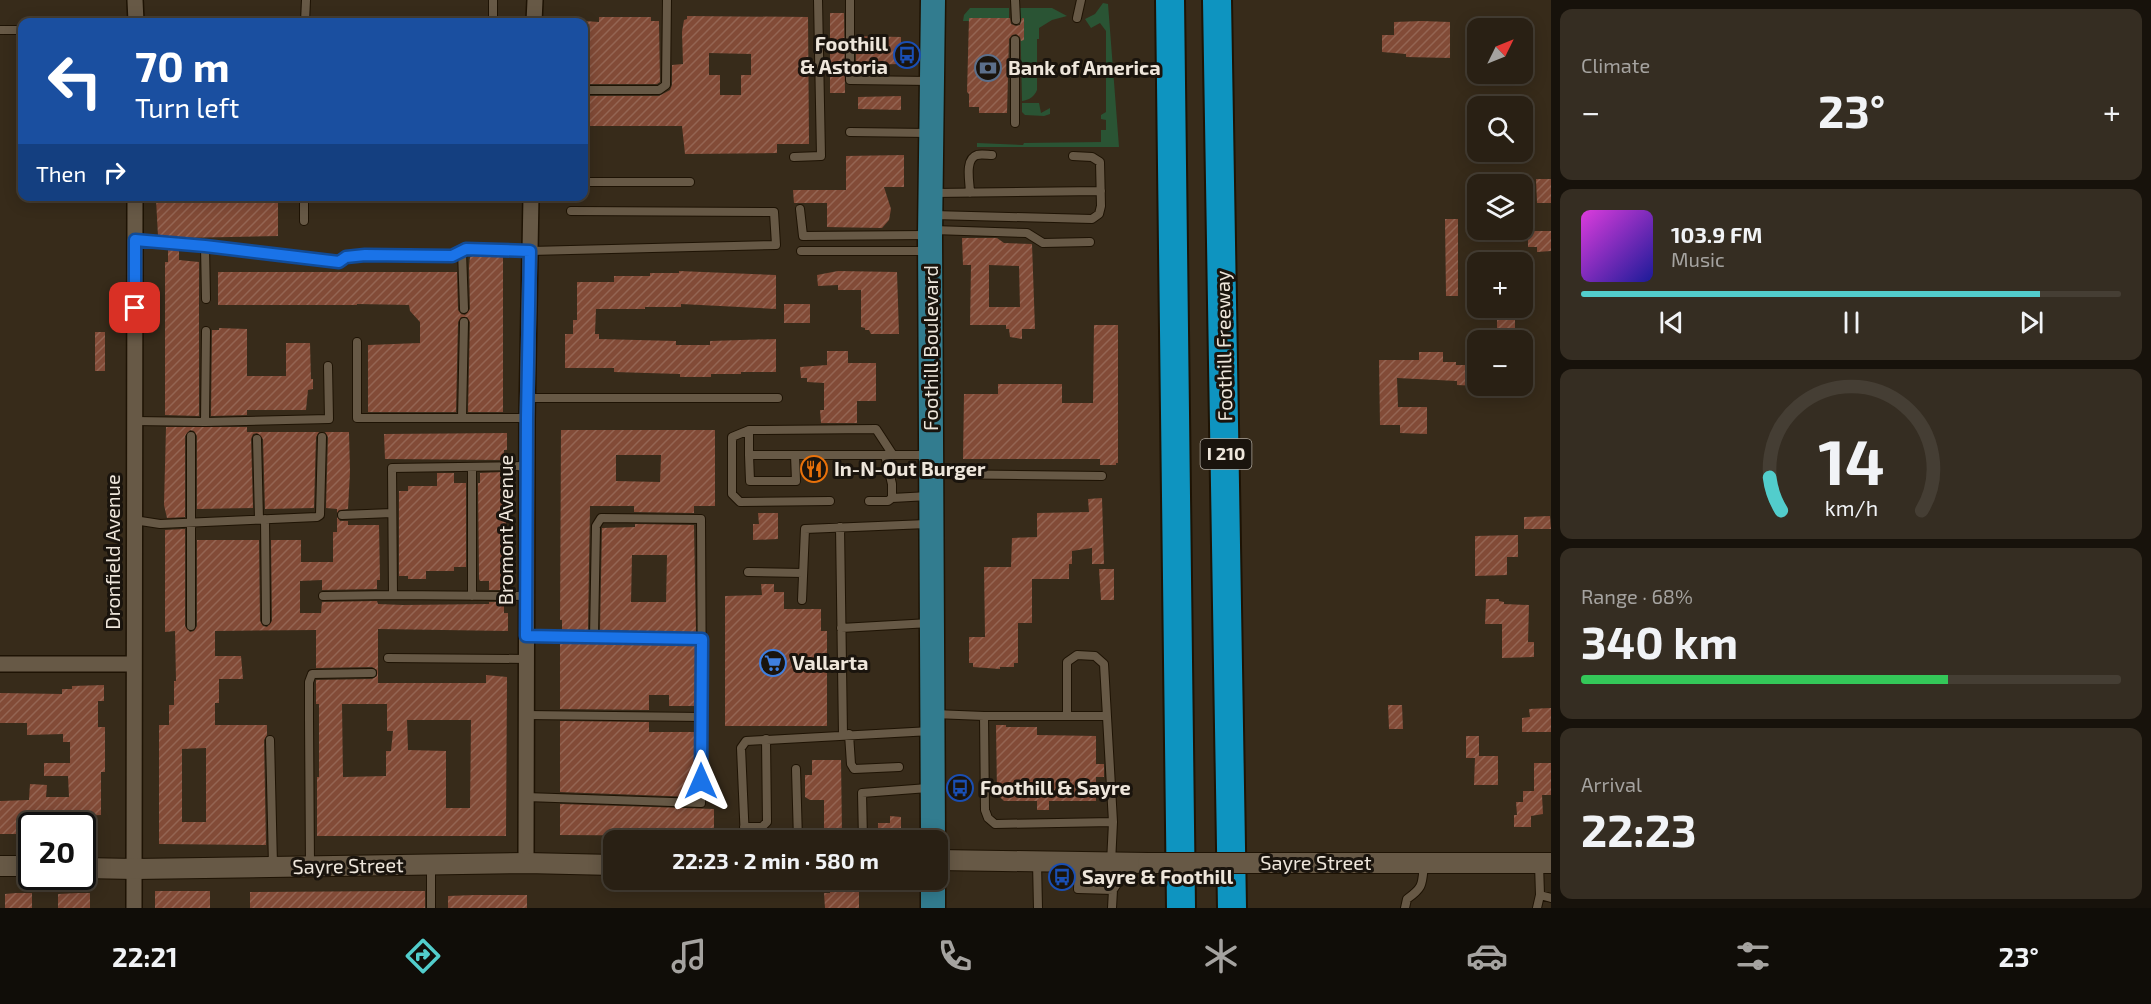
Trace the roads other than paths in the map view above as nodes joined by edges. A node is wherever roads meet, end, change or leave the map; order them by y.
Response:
1 (135, 0) edge
2 (306, 0) edge
3 (493, 0) edge
4 (534, 0) edge
5 (667, 0) edge
6 (818, 0) edge
7 (850, 0) edge
8 (933, 0) edge
9 (1015, 0) edge
10 (1081, 0) edge
11 (1170, 0) edge
12 (1218, 0) edge
13 (136, 18) edge
14 (305, 18) edge
15 (493, 18) edge
16 (534, 18) edge
17 (1077, 18) dead end
18 (1016, 20) dead end
19 (0, 30) edge
20 (18, 30) edge
21 (1016, 40) dead end
22 (933, 81) junction
23 (588, 90) edge
24 (1015, 123) dead end
25 (850, 132) dead end
26 (933, 133) junction
27 (992, 154) dead end
28 (1073, 156) dead end
29 (794, 157) dead end
30 (588, 182) edge
31 (690, 182) dead end
32 (1101, 191) junction
33 (970, 193) junction
34 (135, 201) edge
35 (304, 201) edge
36 (531, 201) edge
37 (800, 209) dead end
38 (571, 211) dead end
39 (303, 221) dead end
40 (931, 225) junction
41 (135, 240) junction
42 (1090, 242) dead end
43 (205, 246) junction
44 (462, 251) junction
45 (530, 251) junction
46 (801, 251) dead end
47 (206, 299) dead end
48 (464, 309) dead end
49 (464, 322) dead end
50 (206, 331) dead end
51 (357, 342) dead end
52 (328, 366) dead end
53 (527, 398) junction
54 (778, 398) dead end
55 (462, 418) junction
56 (527, 418) junction
57 (135, 421) junction
58 (205, 422) junction
59 (749, 430) junction
60 (191, 436) dead end
61 (322, 437) dead end
62 (257, 439) dead end
63 (749, 455) junction
64 (795, 455) junction
65 (889, 455) junction
66 (527, 466) junction
67 (472, 467) junction
68 (932, 475) junction
69 (1102, 476) dead end
70 (892, 498) junction
71 (830, 501) dead end
72 (869, 501) dead end
73 (392, 513) junction
74 (342, 515) dead end
75 (262, 519) junction
76 (134, 520) junction
77 (192, 523) junction
78 (932, 524) junction
79 (840, 527) junction
80 (748, 572) dead end
81 (803, 573) junction
82 (393, 595) junction
83 (323, 596) dead end
84 (472, 596) junction
85 (526, 597) junction
86 (802, 600) dead end
87 (266, 621) dead end
88 (932, 623) junction
89 (191, 626) dead end
90 (842, 628) junction
91 (526, 636) junction
92 (594, 636) junction
93 (702, 639) junction
94 (388, 658) dead end
95 (526, 659) junction
96 (0, 664) edge
97 (134, 664) junction
98 (372, 673) dead end
99 (526, 715) junction
100 (984, 716) junction
101 (1067, 716) junction
102 (1106, 716) junction
103 (702, 717) junction
104 (932, 723) junction
105 (846, 734) junction
106 (766, 739) junction
107 (270, 740) dead end
108 (899, 767) dead end
109 (796, 769) dead end
110 (933, 788) junction
111 (526, 796) junction
112 (1113, 822) junction
113 (744, 827) junction
114 (744, 830) edge
115 (798, 830) edge
116 (863, 830) edge
117 (933, 830) edge
118 (948, 860) edge
119 (1037, 861) junction
120 (1080, 862) junction
121 (1424, 862) junction
122 (526, 863) junction
123 (1118, 863) junction
124 (1545, 863) edge
125 (603, 864) edge
126 (431, 865) junction
127 (0, 866) edge
128 (18, 866) edge
129 (273, 867) junction
130 (310, 867) junction
131 (96, 868) edge
132 (135, 869) junction
133 (933, 890) edge
134 (1113, 890) junction
135 (1540, 896) junction
136 (1551, 898) edge
137 (134, 908) edge
138 (431, 908) edge
139 (933, 908) edge
140 (1038, 908) edge
141 (1112, 908) edge
142 (1181, 908) edge
143 (1232, 908) edge
144 (1405, 908) edge
145 (1538, 908) edge

1 - 13 street
2 - 14 lane
3 - 15 lane
4 - 16 street
5 - 23 lane
6 - 29 lane
7 - 22 lane
8 - 22 main road, Foothill Boulevard
9 - 18 lane
10 - 17 lane
11 - 142 highway, I 210
12 - 143 highway, Foothill Freeway / I 210
19 - 20 lane
21 - 24 lane
22 - 26 main road, Foothill Boulevard
25 - 26 lane
26 - 40 main road, Foothill Boulevard
27 - 33 lane
28 - 32 lane
30 - 31 lane
32 - 33 lane
32 - 40 lane
33 - 40 lane
34 - 41 street, Dronfield Avenue
35 - 39 lane
36 - 45 street, Bromont Avenue
37 - 40 lane
38 - 45 lane
40 - 42 lane
40 - 46 lane
40 - 68 main road, Foothill Boulevard
41 - 43 lane
41 - 57 street, Dronfield Avenue
43 - 44 lane
43 - 47 lane
44 - 45 lane
44 - 48 lane
45 - 53 street, Bromont Avenue
49 - 55 lane
50 - 58 lane
51 - 55 lane
52 - 58 lane
53 - 54 lane
53 - 56 street, Bromont Avenue
55 - 56 lane
56 - 66 street, Bromont Avenue
57 - 58 lane
57 - 76 street, Dronfield Avenue
59 - 63 lane
59 - 65 lane
59 - 71 lane
60 - 77 lane
61 - 75 lane
62 - 75 lane
63 - 64 lane
63 - 64 lane
64 - 65 lane
65 - 68 lane
65 - 70 lane
66 - 67 lane
66 - 85 street, Bromont Avenue
67 - 73 lane
67 - 84 lane
68 - 69 lane
68 - 70 lane
68 - 78 main road, Foothill Boulevard
70 - 72 lane
73 - 74 lane
73 - 82 lane
75 - 77 lane
75 - 87 lane
76 - 77 lane
76 - 97 street, Dronfield Avenue
77 - 89 lane
78 - 79 lane
78 - 88 main road, Foothill Boulevard
79 - 81 lane
79 - 90 lane
80 - 81 lane
81 - 86 lane
82 - 83 lane
82 - 84 lane
84 - 85 lane
85 - 91 street, Bromont Avenue
88 - 90 lane
88 - 104 main road, Foothill Boulevard
90 - 105 lane
91 - 92 lane
91 - 95 street, Bromont Avenue
92 - 93 lane
92 - 93 lane
93 - 103 lane
94 - 95 lane
95 - 99 street, Bromont Avenue
96 - 97 street
97 - 132 street, Dronfield Avenue
98 - 130 lane
99 - 103 lane
99 - 111 street, Bromont Avenue
100 - 101 lane
100 - 104 lane
100 - 112 lane
101 - 102 lane
101 - 102 lane
102 - 112 lane
103 - 111 lane
104 - 105 lane
104 - 110 main road, Foothill Boulevard
105 - 106 lane
105 - 108 lane
106 - 113 lane
106 - 113 lane
107 - 129 lane
109 - 115 lane
110 - 116 lane
110 - 117 main road, Foothill Boulevard
111 - 122 street, Bromont Avenue
112 - 123 lane
113 - 114 lane
118 - 119 street, Sayre Street
119 - 120 street, Sayre Street
119 - 140 lane
120 - 123 street, Sayre Street
120 - 134 lane
121 - 123 street, Sayre Street, bridge
121 - 124 street, Sayre Street
121 - 144 lane
122 - 125 street, Sayre Street
122 - 126 street, Sayre Street
123 - 134 lane
124 - 135 lane
126 - 130 street, Sayre Street
126 - 138 lane
127 - 128 street
129 - 130 street, Sayre Street
129 - 132 street, Sayre Street
131 - 132 street, Sayre Street
132 - 137 street, Dronfield Avenue
133 - 139 main road
134 - 141 lane
135 - 136 lane
135 - 145 lane

